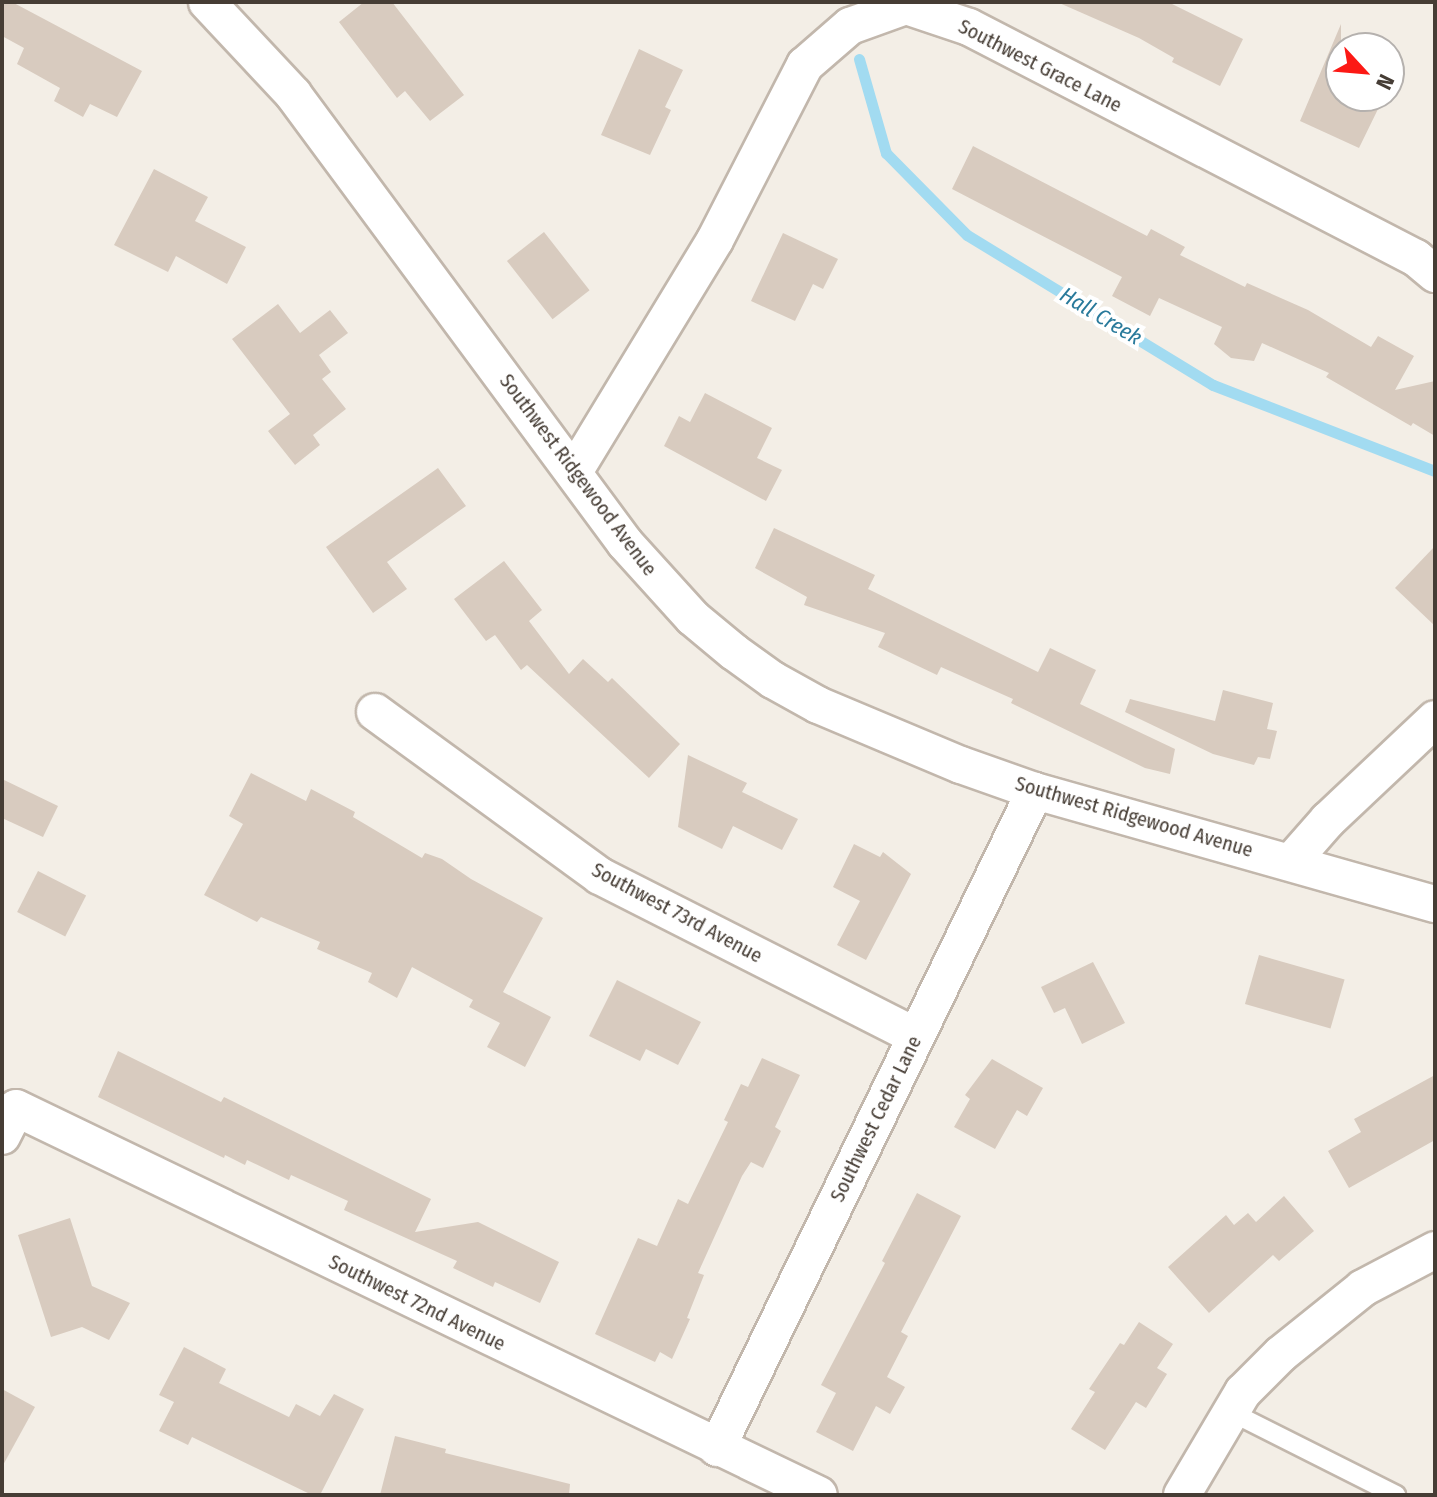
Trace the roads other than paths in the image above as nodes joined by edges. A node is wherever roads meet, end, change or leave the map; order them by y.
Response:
1 (207, 2) edge
2 (1435, 274) edge
3 (574, 472) junction
4 (375, 712) dead end
5 (1435, 719) edge
6 (1035, 791) junction
7 (1292, 861) junction
8 (1435, 904) edge
9 (915, 1036) junction
10 (9, 1122) edge
11 (1435, 1250) edge
12 (1231, 1412) junction
13 (717, 1448) junction
14 (819, 1495) edge
15 (1182, 1495) edge
16 (1396, 1495) edge

1 - 3 street, Southwest Ridgewood Avenue
2 - 3 street, Southwest Grace Lane
3 - 6 street, Southwest Ridgewood Avenue
4 - 9 street, Southwest 73rd Avenue
5 - 7 street
6 - 7 street, Southwest Ridgewood Avenue
6 - 9 street, Southwest Cedar Lane
7 - 8 street, Southwest Ridgewood Avenue
9 - 13 street, Southwest Cedar Lane
10 - 13 street, Southwest 72nd Avenue
11 - 12 street
12 - 15 street
12 - 16 lane
13 - 14 street, Southwest 72nd Avenue

